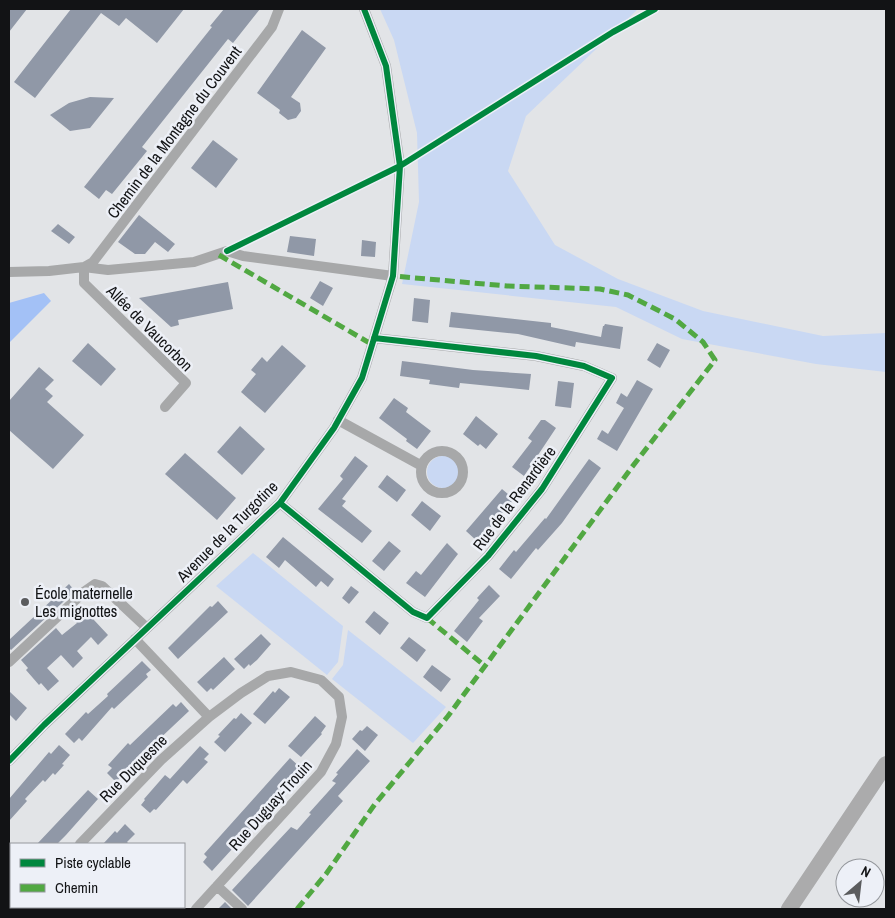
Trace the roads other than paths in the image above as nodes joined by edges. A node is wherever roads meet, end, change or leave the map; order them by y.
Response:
1 (279, 9) edge
2 (364, 9) edge
3 (84, 268) junction
4 (9, 272) edge
5 (393, 276) junction
6 (374, 338) junction
7 (165, 407) dead end
8 (338, 420) junction
9 (422, 466) junction
10 (280, 503) junction
11 (147, 628) junction
12 (135, 639) junction
13 (9, 662) edge
14 (209, 717) junction
15 (9, 761) edge
16 (886, 764) edge
17 (81, 843) edge
18 (217, 886) junction
19 (196, 909) edge
20 (242, 909) edge
21 (789, 909) edge

1 - 3 street, Chemin de la Montagne du Couvent
2 - 5 street, Avenue de la Turgotine
3 - 4 street
3 - 5 street
3 - 7 street, Allée de Vaucorbon
5 - 6 street, Avenue de la Turgotine
6 - 8 street, Avenue de la Turgotine
6 - 10 street, Rue de la Renardière
8 - 9 street
8 - 10 street, Avenue de la Turgotine
9 - 9 street
10 - 11 street, Avenue de la Turgotine
11 - 12 street, Avenue de la Turgotine
11 - 13 street
12 - 14 street
12 - 15 street, Avenue de la Turgotine
14 - 17 street, Rue Duquesne
14 - 18 street, Rue Duguay-Trouin
16 - 21 main road
18 - 19 street, Rue Duguay-Trouin
18 - 20 street

